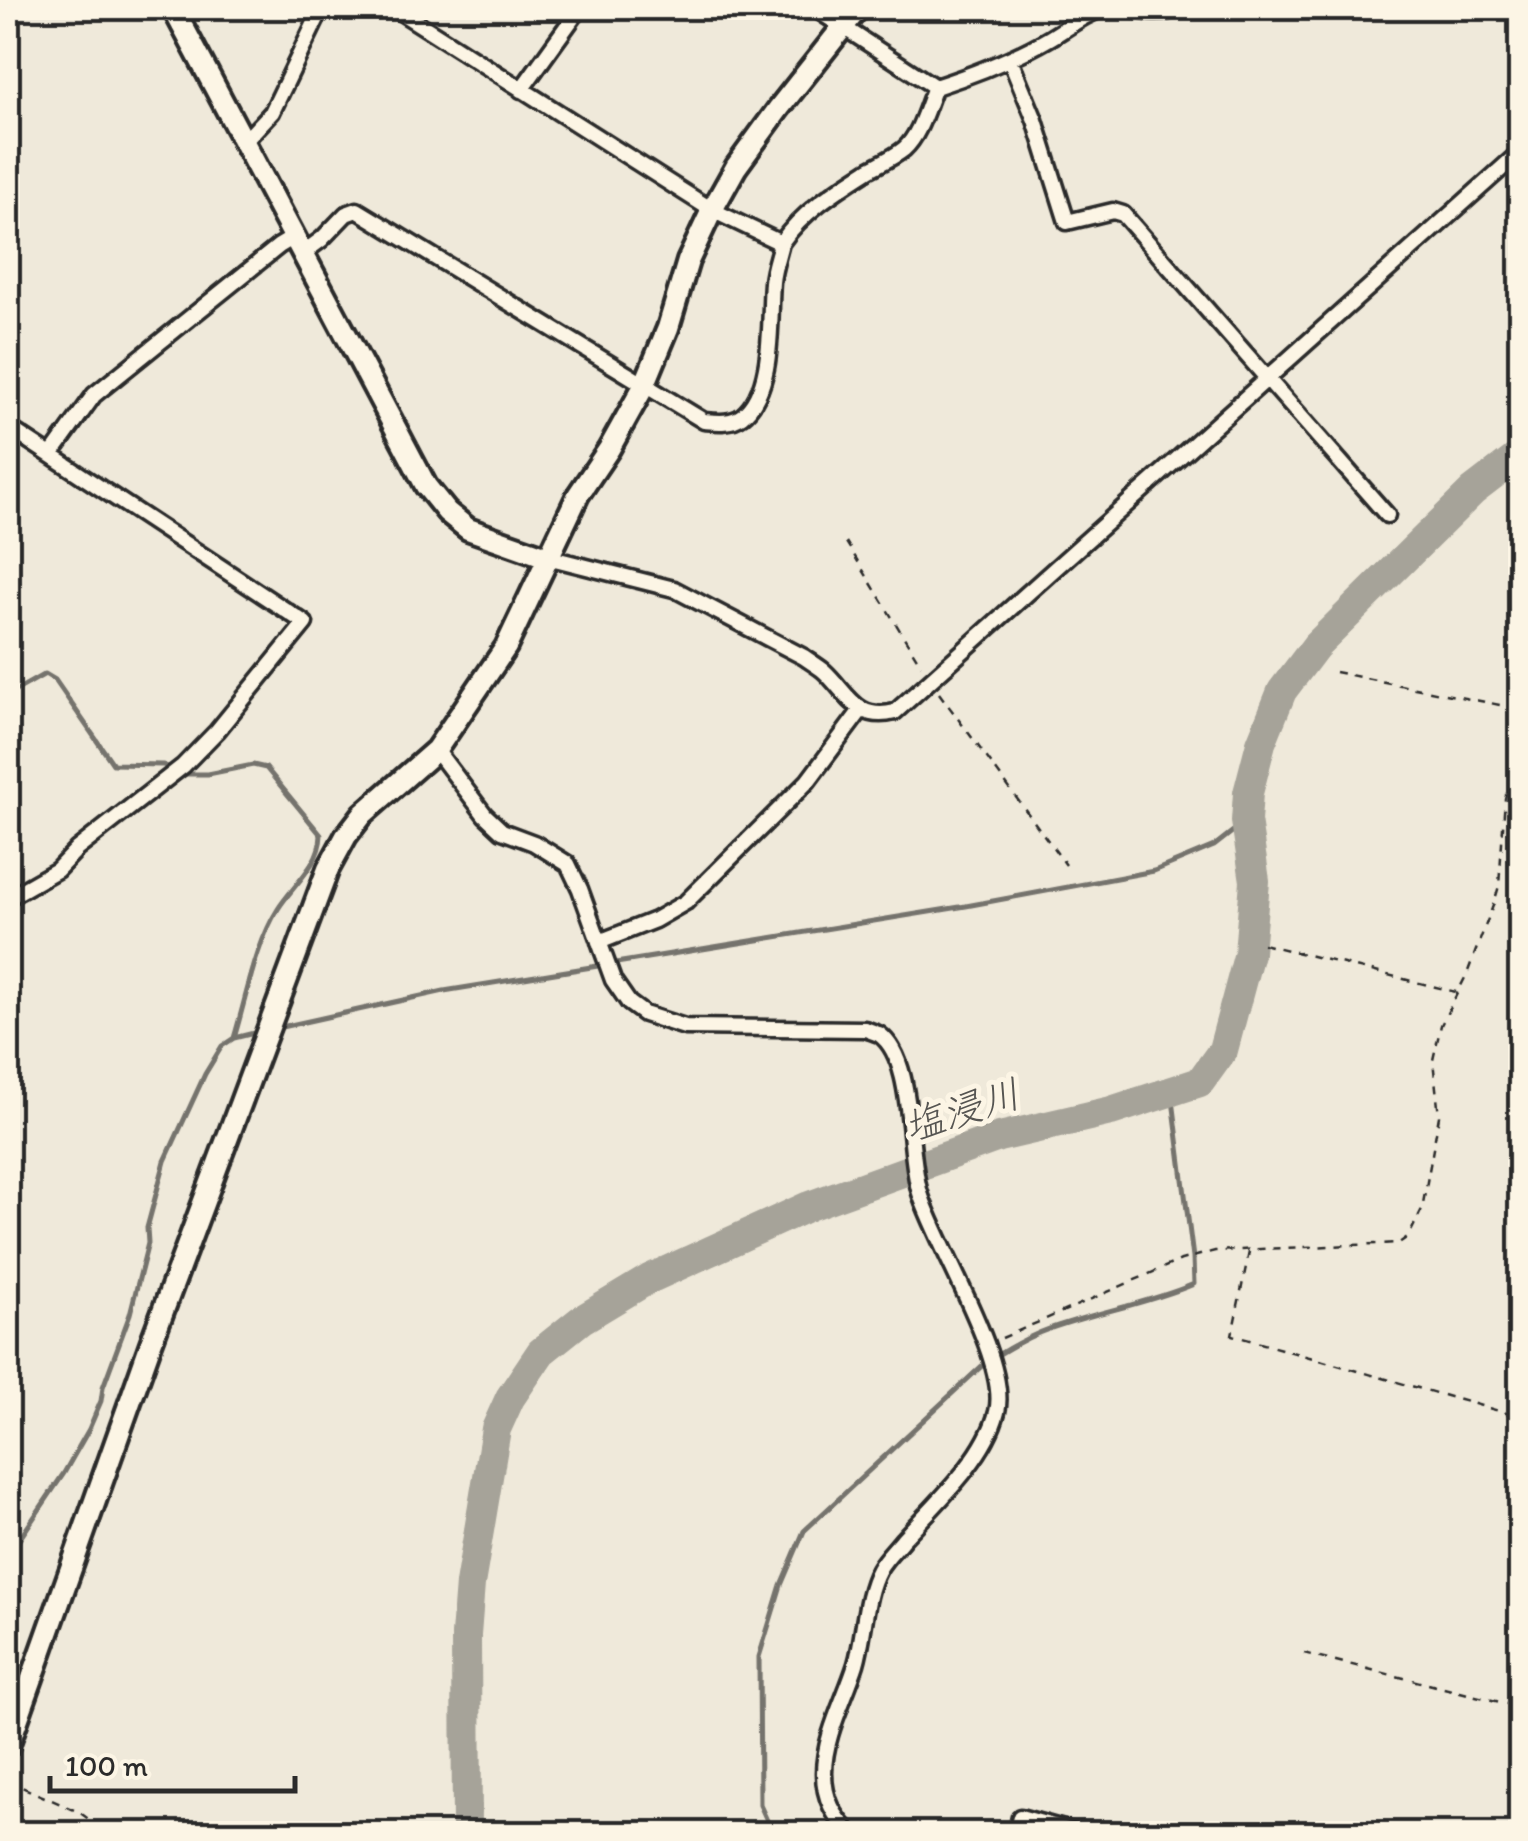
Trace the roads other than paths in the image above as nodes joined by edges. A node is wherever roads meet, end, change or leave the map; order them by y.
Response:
1 (172, 8) edge
2 (322, 8) edge
3 (394, 8) edge
4 (580, 8) edge
5 (814, 8) edge
6 (858, 8) edge
7 (1105, 8) edge
8 (1127, 8) edge
9 (1178, 8) edge
10 (843, 27) junction
11 (1010, 59) junction
12 (934, 86) junction
13 (521, 90) junction
14 (244, 142) junction
15 (1520, 152) edge
16 (712, 210) junction
17 (781, 244) junction
18 (298, 245) junction
19 (1268, 377) junction
20 (644, 386) junction
21 (8, 427) edge
22 (51, 455) junction
23 (1386, 515) dead end
24 (547, 557) junction
25 (861, 710) junction
26 (436, 750) junction
27 (8, 898) edge
28 (600, 942) junction
29 (8, 1746) edge
30 (850, 1834) edge
31 (1016, 1834) edge
32 (1082, 1834) edge

1 - 14 street
2 - 14 street
3 - 13 street
4 - 13 street
5 - 10 street
6 - 10 street
7 - 11 street
8 - 9 street
10 - 12 street
10 - 16 street
11 - 12 street
11 - 19 street
12 - 17 street
13 - 16 street
14 - 18 street
15 - 19 street
16 - 17 street
16 - 20 street
17 - 20 street
18 - 20 street
18 - 22 street
18 - 24 street
19 - 23 street
19 - 25 street
20 - 24 street
21 - 22 street
22 - 27 street
24 - 25 street
24 - 26 street
25 - 28 street
26 - 28 street
26 - 29 street
28 - 30 street
31 - 32 street

